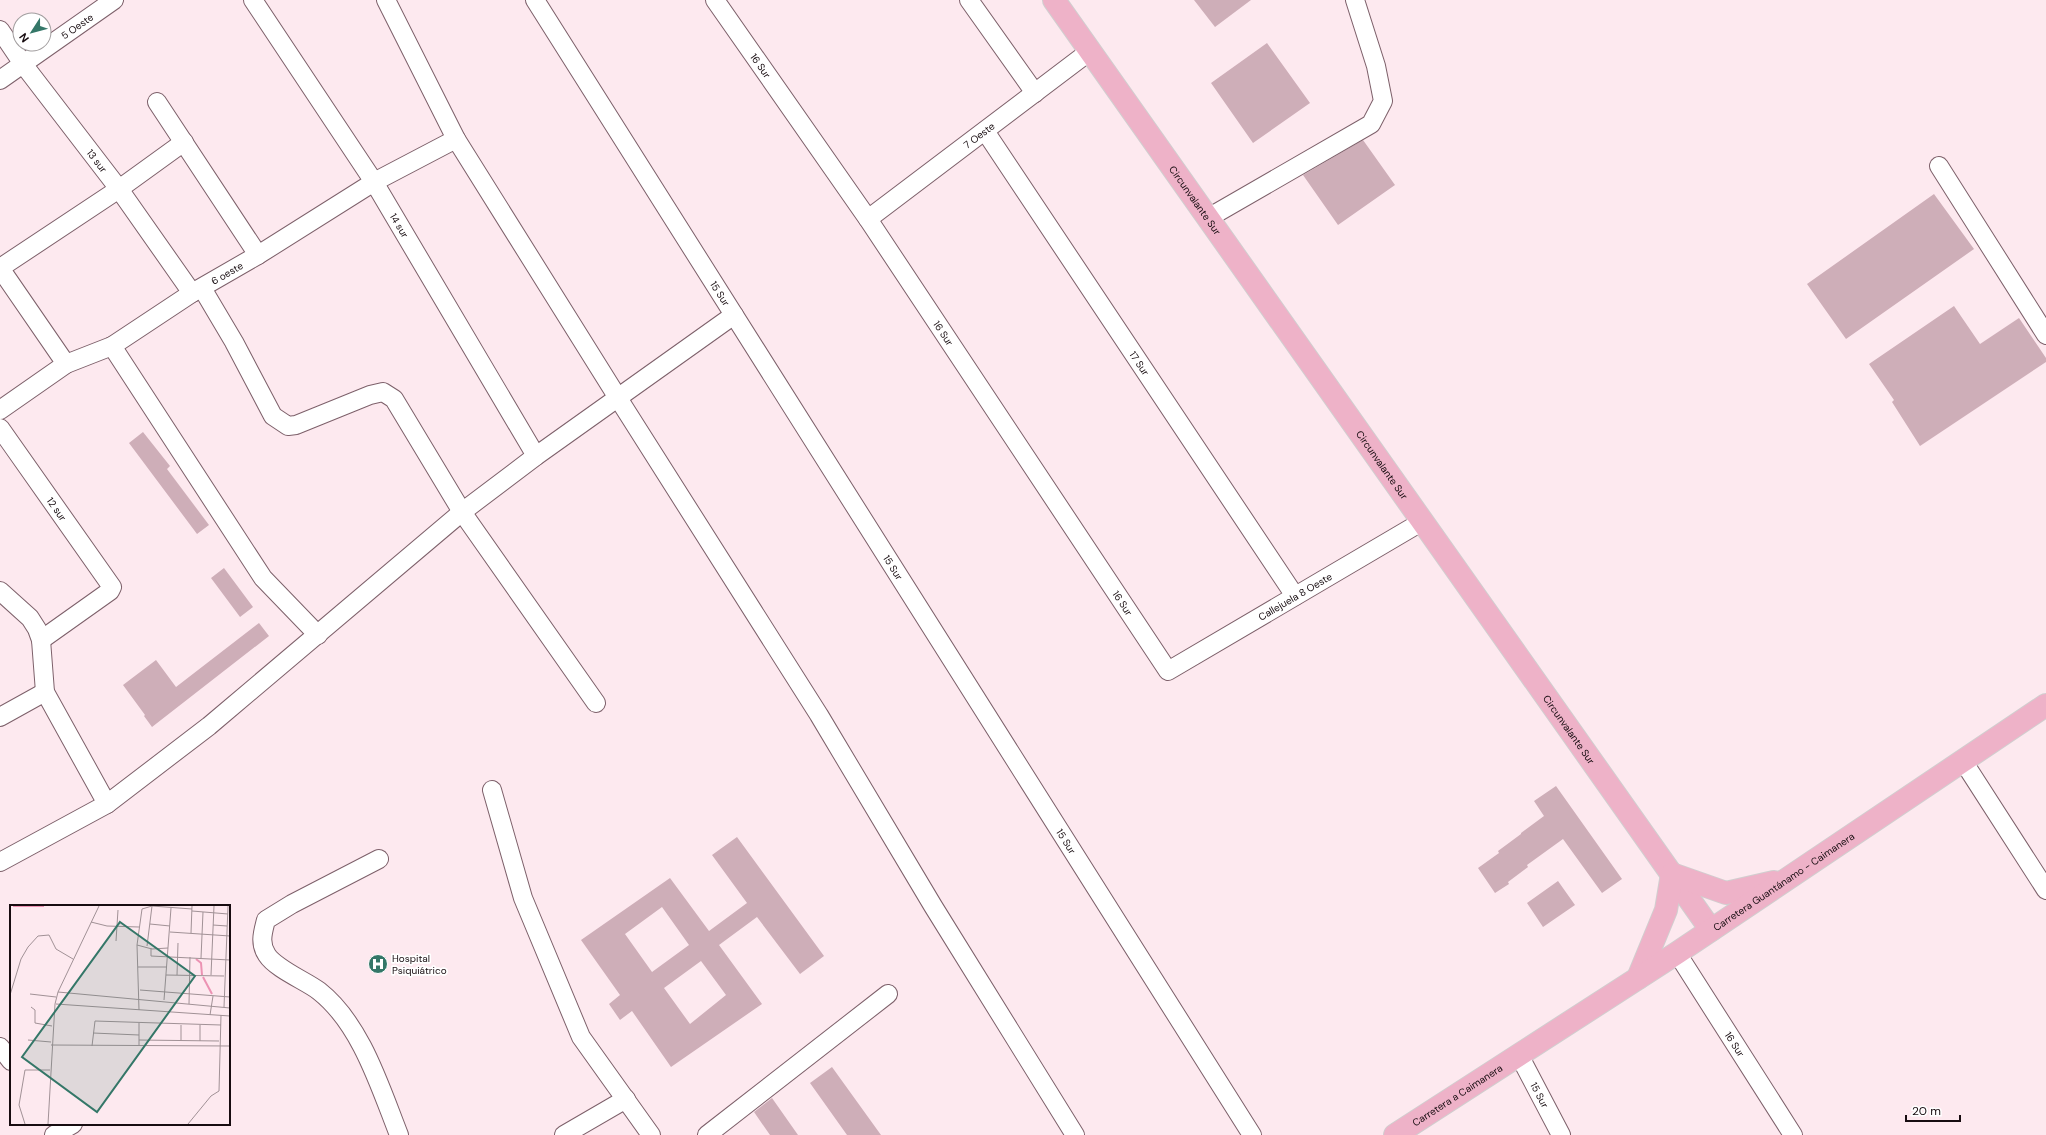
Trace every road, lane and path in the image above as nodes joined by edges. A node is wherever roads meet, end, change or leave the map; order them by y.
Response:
1 (114, 0) edge
2 (253, 0) edge
3 (386, 0) edge
4 (535, 0) edge
5 (715, 0) edge
6 (969, 0) edge
7 (1054, 0) edge
8 (1355, 0) edge
9 (0, 30) edge
10 (1090, 51) junction
11 (23, 64) junction
12 (0, 80) edge
13 (1035, 93) junction
14 (157, 102) dead end
15 (985, 131) junction
16 (456, 139) junction
17 (184, 142) junction
18 (1939, 166) dead end
19 (374, 182) junction
20 (119, 189) junction
21 (1208, 218) junction
22 (868, 219) junction
23 (258, 255) junction
24 (0, 268) edge
25 (197, 290) junction
26 (734, 315) junction
27 (2046, 335) edge
28 (112, 346) junction
29 (66, 364) junction
30 (618, 398) junction
31 (0, 410) edge
32 (0, 428) edge
33 (536, 456) junction
34 (462, 512) junction
35 (1423, 521) junction
36 (0, 591) edge
37 (1295, 596) junction
38 (318, 634) junction
39 (41, 640) junction
40 (1168, 670) joint
41 (45, 692) junction
42 (596, 703) dead end
43 (2046, 705) edge
44 (0, 718) edge
45 (1963, 761) junction
46 (492, 790) dead end
47 (107, 804) junction
48 (379, 859) dead end
49 (0, 862) edge
50 (1672, 874) junction
51 (1787, 879) junction
52 (2046, 890) edge
53 (1712, 930) junction
54 (1677, 953) junction
55 (1638, 978) junction
56 (888, 994) dead end
57 (0, 1047) edge
58 (1519, 1055) junction
59 (10, 1060) edge
60 (626, 1099) junction
61 (399, 1135) edge
62 (564, 1135) edge
63 (651, 1135) edge
64 (707, 1135) edge
65 (1075, 1135) edge
66 (1252, 1135) edge
67 (1395, 1135) edge
68 (1561, 1135) edge
69 (1793, 1135) edge

1 - 11 street, 5 Oeste
2 - 19 street, 14 sur
3 - 16 street
4 - 26 street, 15 Sur
5 - 22 street, 16 Sur
6 - 13 street
7 - 10 main road, Circunvalante Sur
8 - 21 street
9 - 11 street, 13 sur
10 - 13 street, 7 Oeste
10 - 21 main road, Circunvalante Sur
11 - 12 street, 5 Oeste
11 - 20 street, 13 sur
13 - 15 street, 7 Oeste
14 - 17 street
15 - 22 street, 7 Oeste
15 - 37 street, 17 Sur
16 - 19 street, 6 oeste
16 - 30 street
17 - 20 street
17 - 23 street
18 - 27 street
19 - 23 street, 6 oeste
19 - 33 street, 14 sur
20 - 24 street
20 - 25 street, 13 sur
21 - 35 main road, Circunvalante Sur
22 - 40 street, 16 Sur
23 - 25 street, 6 oeste
24 - 29 street
25 - 28 street, 6 oeste
25 - 34 street, 13 sur
26 - 30 street
26 - 66 street, 15 Sur
28 - 29 street, 6 oeste
28 - 38 street
29 - 31 street, 6 oeste
30 - 33 street
30 - 65 street
32 - 39 street, 12 sur
33 - 34 street
34 - 38 street
34 - 42 street
35 - 37 street, Callejuela 8 Oeste
35 - 50 main road, Circunvalante Sur
36 - 39 street
37 - 40 street, Callejuela 8 Oeste
38 - 47 street
39 - 41 street
41 - 44 street
41 - 47 street
43 - 45 main road, Carretera Guantánamo - Caimanera
45 - 51 main road, Carretera Guantánamo - Caimanera
45 - 52 street
46 - 60 street
47 - 49 street
48 - 61 street
50 - 51 main road
50 - 53 main road, Circunvalante Sur
50 - 55 main road
51 - 53 main road, Carretera Guantánamo - Caimanera
53 - 54 main road, Carretera Guantánamo - Caimanera
54 - 55 main road, Carretera Guantánamo - Caimanera
54 - 69 street, 16 Sur
55 - 58 main road, Carretera Guantánamo - Caimanera
56 - 64 street
57 - 59 street
58 - 67 main road, Carretera a Caimanera
58 - 68 street, 15 Sur
60 - 62 street
60 - 63 street

